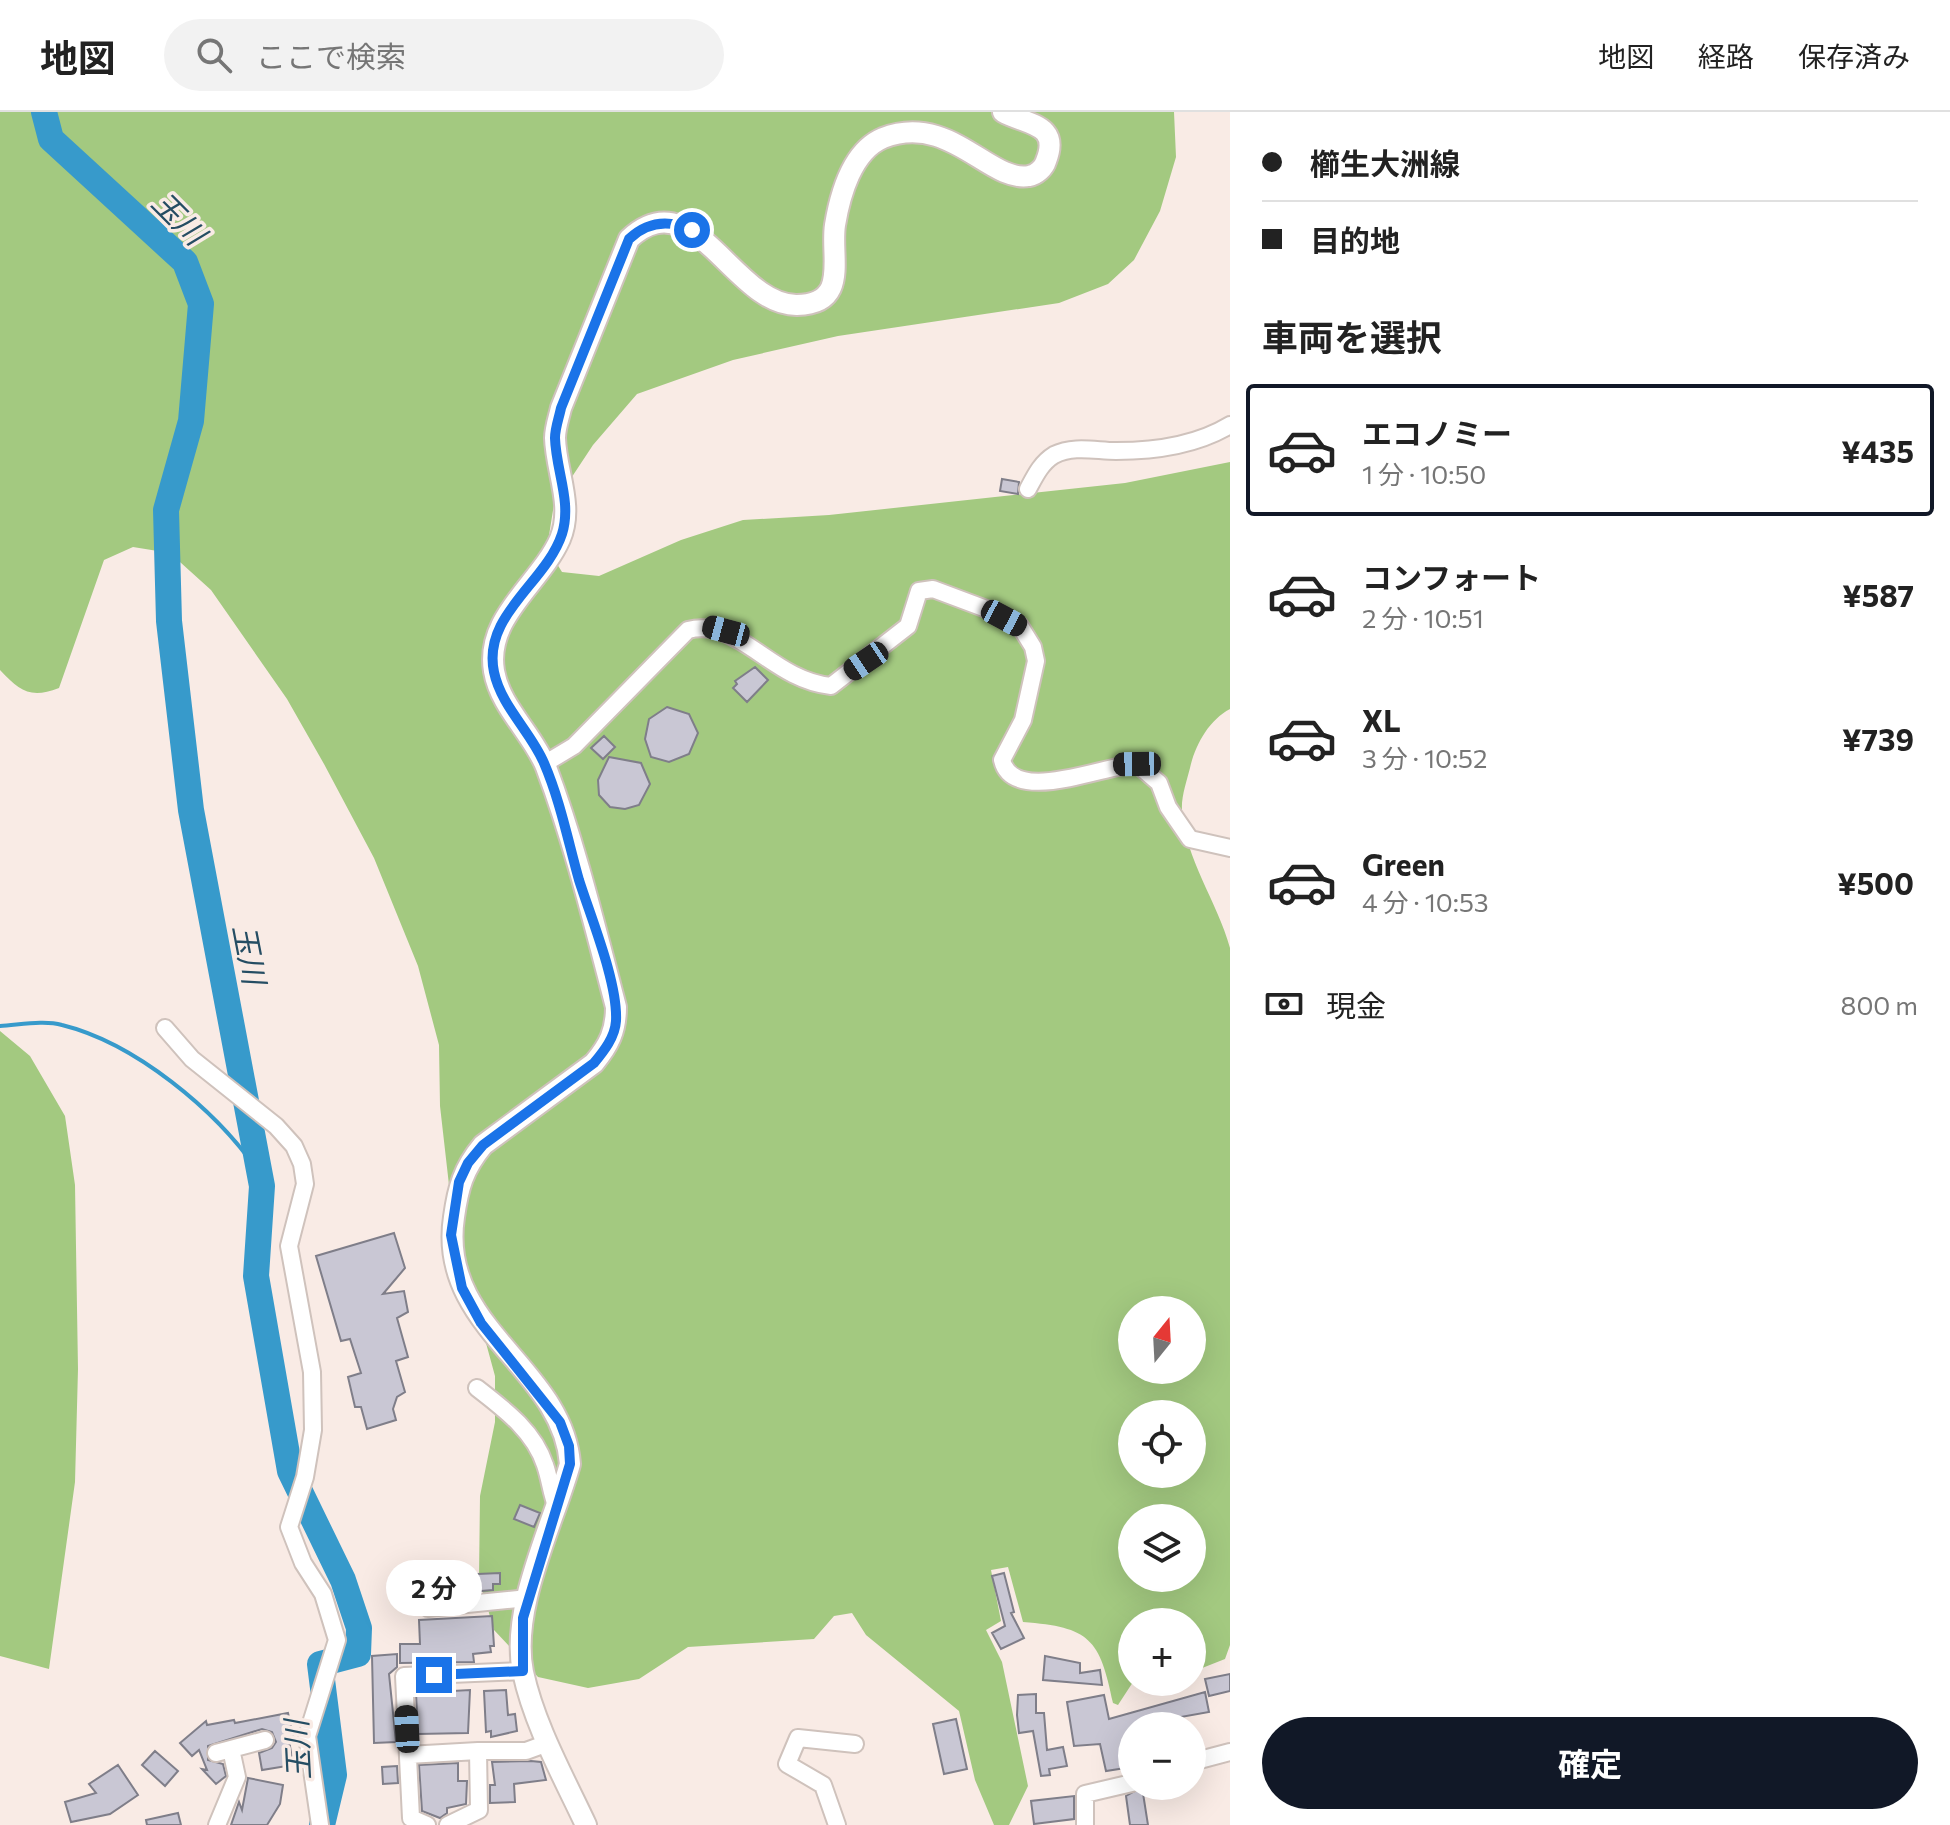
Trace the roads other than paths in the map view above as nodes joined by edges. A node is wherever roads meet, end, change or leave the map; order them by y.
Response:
1 (1003, 112) edge
2 (1230, 425) edge
3 (1028, 489) dead end
4 (544, 764) junction
5 (1230, 848) edge
6 (165, 1028) dead end
7 (477, 1388) dead end
8 (557, 1508) junction
9 (528, 1598) junction
10 (428, 1608) dead end
11 (523, 1671) junction
12 (265, 1740) dead end
13 (548, 1743) junction
14 (855, 1744) dead end
15 (478, 1751) junction
16 (1230, 1752) edge
17 (408, 1755) junction
18 (1206, 1758) edge
19 (1118, 1786) edge
20 (217, 1825) edge
21 (320, 1825) edge
22 (427, 1825) edge
23 (448, 1825) edge
24 (586, 1825) edge
25 (837, 1825) edge
26 (1085, 1825) edge

1 - 4 main road
2 - 3 street
4 - 5 street
4 - 8 main road
6 - 21 street
7 - 8 street
8 - 9 main road
9 - 10 street
9 - 11 main road
11 - 13 main road
11 - 17 street
12 - 20 street
13 - 15 street
13 - 24 main road
14 - 25 street
15 - 17 street
15 - 23 street
16 - 18 street
17 - 22 street
19 - 26 street

